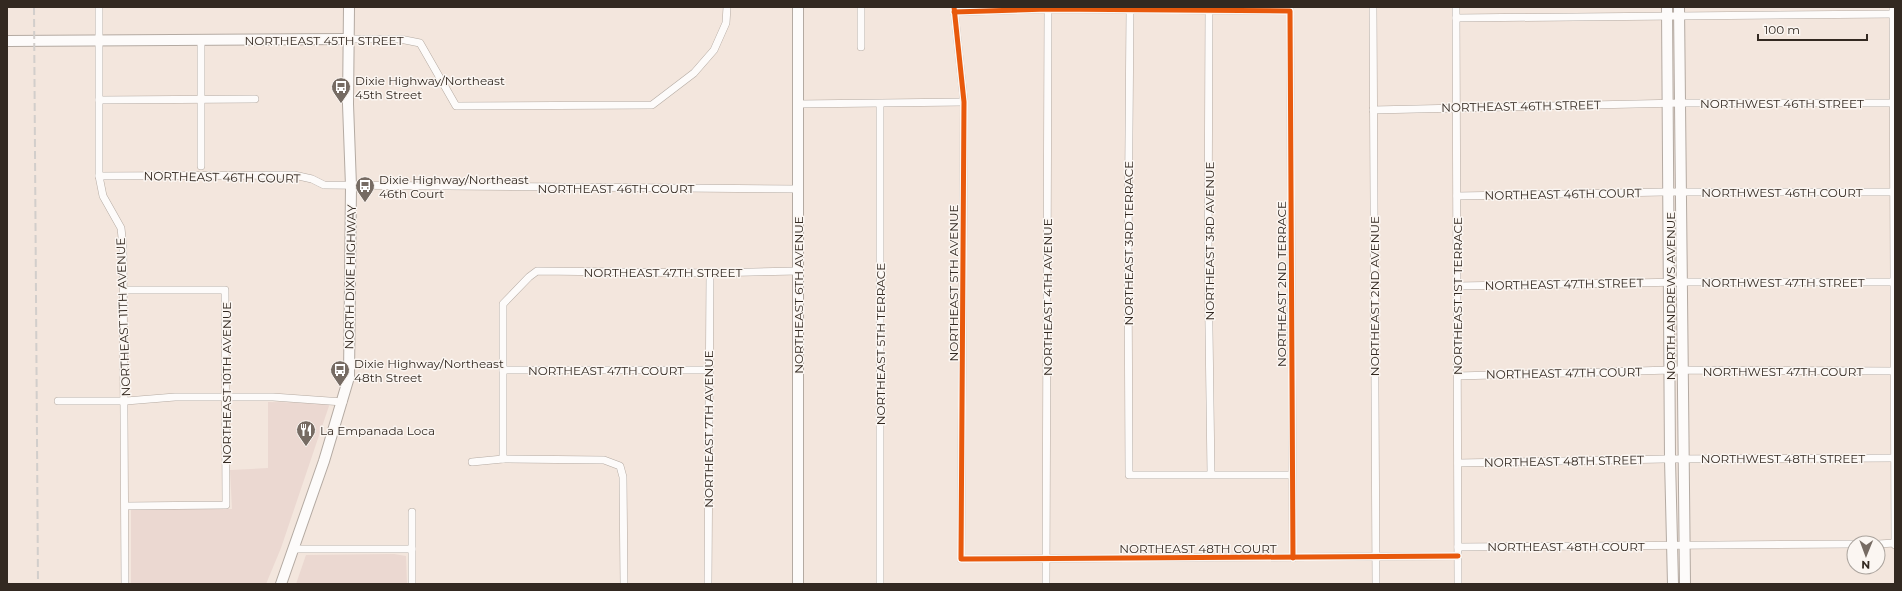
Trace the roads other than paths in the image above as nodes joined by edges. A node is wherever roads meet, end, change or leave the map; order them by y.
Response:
1 (99, 7) edge
2 (349, 7) edge
3 (727, 7) edge
4 (798, 7) edge
5 (861, 7) edge
6 (1373, 7) edge
7 (1456, 7) edge
8 (1209, 8) edge
9 (954, 10) edge
10 (1048, 10) junction
11 (1130, 10) junction
12 (1667, 11) edge
13 (1679, 11) edge
14 (1893, 12) edge
15 (1456, 18) junction
16 (349, 39) junction
17 (200, 40) junction
18 (7, 41) edge
19 (99, 41) junction
20 (860, 47) dead end
21 (202, 99) junction
22 (255, 99) dead end
23 (99, 100) junction
24 (964, 102) junction
25 (1681, 103) junction
26 (1894, 103) edge
27 (798, 104) junction
28 (880, 104) junction
29 (1669, 104) junction
30 (1456, 108) junction
31 (1373, 110) junction
32 (201, 166) dead end
33 (99, 176) junction
34 (351, 186) junction
35 (798, 189) junction
36 (1670, 192) junction
37 (1682, 192) junction
38 (1894, 192) edge
39 (1457, 196) junction
40 (798, 272) junction
41 (710, 273) junction
42 (1670, 282) junction
43 (1682, 282) junction
44 (1894, 282) edge
45 (1457, 286) junction
46 (124, 290) junction
47 (503, 370) junction
48 (708, 370) junction
49 (1671, 370) junction
50 (1683, 370) junction
51 (1895, 371) edge
52 (1458, 376) junction
53 (225, 396) junction
54 (58, 401) dead end
55 (126, 401) junction
56 (343, 402) junction
57 (1895, 458) edge
58 (503, 459) junction
59 (1670, 459) junction
60 (1684, 459) junction
61 (472, 462) dead end
62 (1458, 463) junction
63 (1211, 474) junction
64 (1291, 475) junction
65 (126, 506) junction
66 (412, 512) dead end
67 (1846, 544) edge
68 (1895, 544) edge
69 (1684, 545) junction
70 (1674, 546) junction
71 (1458, 547) junction
72 (294, 549) junction
73 (412, 549) junction
74 (1458, 556) junction
75 (1376, 557) junction
76 (1046, 558) junction
77 (1293, 558) junction
78 (961, 559) joint
79 (125, 584) edge
80 (281, 584) edge
81 (412, 584) edge
82 (624, 584) edge
83 (708, 584) edge
84 (798, 584) edge
85 (880, 584) edge
86 (1046, 584) edge
87 (1376, 584) edge
88 (1458, 584) edge
89 (1674, 584) edge
90 (1685, 584) edge

1 - 19 street, NORTHEAST 11TH AVENUE
2 - 16 main road, NORTH DIXIE HIGHWAY
3 - 16 street, NORTHEAST 45TH STREET
4 - 27 main road, NORTHEAST 6TH AVENUE
5 - 20 street
6 - 31 street, NORTHEAST 2ND AVENUE
7 - 15 street, NORTHEAST 1ST TERRACE
8 - 11 street
8 - 63 street, NORTHEAST 3RD AVENUE
8 - 64 street, NORTHEAST 2ND TERRACE
9 - 10 street
9 - 24 street, NORTHEAST 5TH AVENUE
10 - 11 street
10 - 76 street, NORTHEAST 4TH AVENUE
11 - 63 street, NORTHEAST 3RD TERRACE
12 - 13 street
12 - 15 street
12 - 29 main road, NORTH ANDREWS AVENUE
13 - 14 street
13 - 25 main road, NORTH ANDREWS AVENUE
14 - 26 street
15 - 30 street, NORTHEAST 1ST TERRACE
16 - 17 main road, NORTHEAST 45TH STREET
16 - 34 main road, NORTH DIXIE HIGHWAY
17 - 19 main road, NORTHEAST 45TH STREET
17 - 21 street
18 - 19 main road, NORTHEAST 45TH STREET
19 - 23 street, NORTHEAST 11TH AVENUE
21 - 22 street
21 - 23 street
21 - 32 street
23 - 33 street, NORTHEAST 11TH AVENUE
24 - 28 street
24 - 78 street, NORTHEAST 5TH AVENUE
25 - 26 street, NORTHWEST 46TH STREET
25 - 29 street, NORTHWEST 46TH STREET
25 - 37 main road, NORTH ANDREWS AVENUE
26 - 38 street
27 - 28 street
27 - 35 main road, NORTHEAST 6TH AVENUE
28 - 85 street, NORTHEAST 5TH TERRACE
29 - 30 street, NORTHEAST 46TH STREET
29 - 36 main road, NORTH ANDREWS AVENUE
30 - 31 street, NORTHEAST 46TH STREET
30 - 39 street, NORTHEAST 1ST TERRACE
31 - 75 street, NORTHEAST 2ND AVENUE
33 - 34 street, NORTHEAST 46TH COURT
33 - 46 street, NORTHEAST 11TH AVENUE
34 - 35 street, NORTHEAST 46TH COURT
34 - 56 main road, NORTH DIXIE HIGHWAY
35 - 40 main road, NORTHEAST 6TH AVENUE
36 - 37 street, NORTHWEST 46TH COURT
36 - 39 street, NORTHEAST 46TH COURT
36 - 42 main road, NORTH ANDREWS AVENUE
37 - 38 street, NORTHWEST 46TH COURT
37 - 43 main road, NORTH ANDREWS AVENUE
38 - 44 street
39 - 45 street, NORTHEAST 1ST TERRACE
40 - 41 street, NORTHEAST 47TH STREET
40 - 84 main road, NORTHEAST 6TH AVENUE
41 - 47 street, NORTHEAST 47TH STREET
41 - 48 street, NORTHEAST 7TH AVENUE
42 - 43 street, NORTHWEST 47TH STREET
42 - 45 street, NORTHEAST 47TH STREET
42 - 49 main road, NORTH ANDREWS AVENUE
43 - 44 street, NORTHWEST 47TH STREET
43 - 50 main road, NORTH ANDREWS AVENUE
44 - 51 street
45 - 52 street, NORTHEAST 1ST TERRACE
46 - 53 street, NORTHEAST 10TH AVENUE
46 - 55 street, NORTHEAST 11TH AVENUE
47 - 48 street, NORTHEAST 47TH COURT
47 - 58 street
48 - 83 street, NORTHEAST 7TH AVENUE
49 - 50 street, NORTHWEST 47TH COURT
49 - 52 street, NORTHEAST 47TH COURT
49 - 59 main road, NORTH ANDREWS AVENUE
50 - 51 street, NORTHWEST 47TH COURT
50 - 60 main road, NORTH ANDREWS AVENUE
51 - 57 street
52 - 62 street, NORTHEAST 1ST TERRACE
53 - 55 street
53 - 56 street
53 - 65 street, NORTHEAST 10TH AVENUE
54 - 55 street
55 - 65 street, NORTHEAST 11TH AVENUE
56 - 72 main road, NORTH DIXIE HIGHWAY
57 - 60 street, NORTHWEST 48TH STREET
57 - 68 street
58 - 61 street
58 - 82 street
59 - 60 street, NORTHWEST 48TH STREET
59 - 62 street, NORTHEAST 48TH STREET
59 - 70 main road, NORTH ANDREWS AVENUE
60 - 69 main road, NORTH ANDREWS AVENUE
62 - 71 street, NORTHEAST 1ST TERRACE
63 - 64 street
64 - 77 street, NORTHEAST 2ND TERRACE
65 - 79 street, NORTHEAST 11TH AVENUE
66 - 73 street
67 - 69 street, NORTHEAST 48TH COURT
69 - 70 street, NORTHEAST 48TH COURT
69 - 90 main road, NORTH ANDREWS AVENUE
70 - 71 street, NORTHEAST 48TH COURT
70 - 89 main road, NORTH ANDREWS AVENUE
71 - 74 street, NORTHEAST 1ST TERRACE
72 - 73 street
72 - 80 main road, NORTH DIXIE HIGHWAY
73 - 81 street
74 - 75 street, NORTHEAST 48TH COURT
74 - 88 street, NORTHEAST 1ST TERRACE
75 - 77 street, NORTHEAST 48TH COURT
75 - 87 street, NORTHEAST 2ND AVENUE
76 - 77 street, NORTHEAST 48TH COURT
76 - 78 street, NORTHEAST 48TH COURT
76 - 86 street, NORTHEAST 4TH AVENUE

